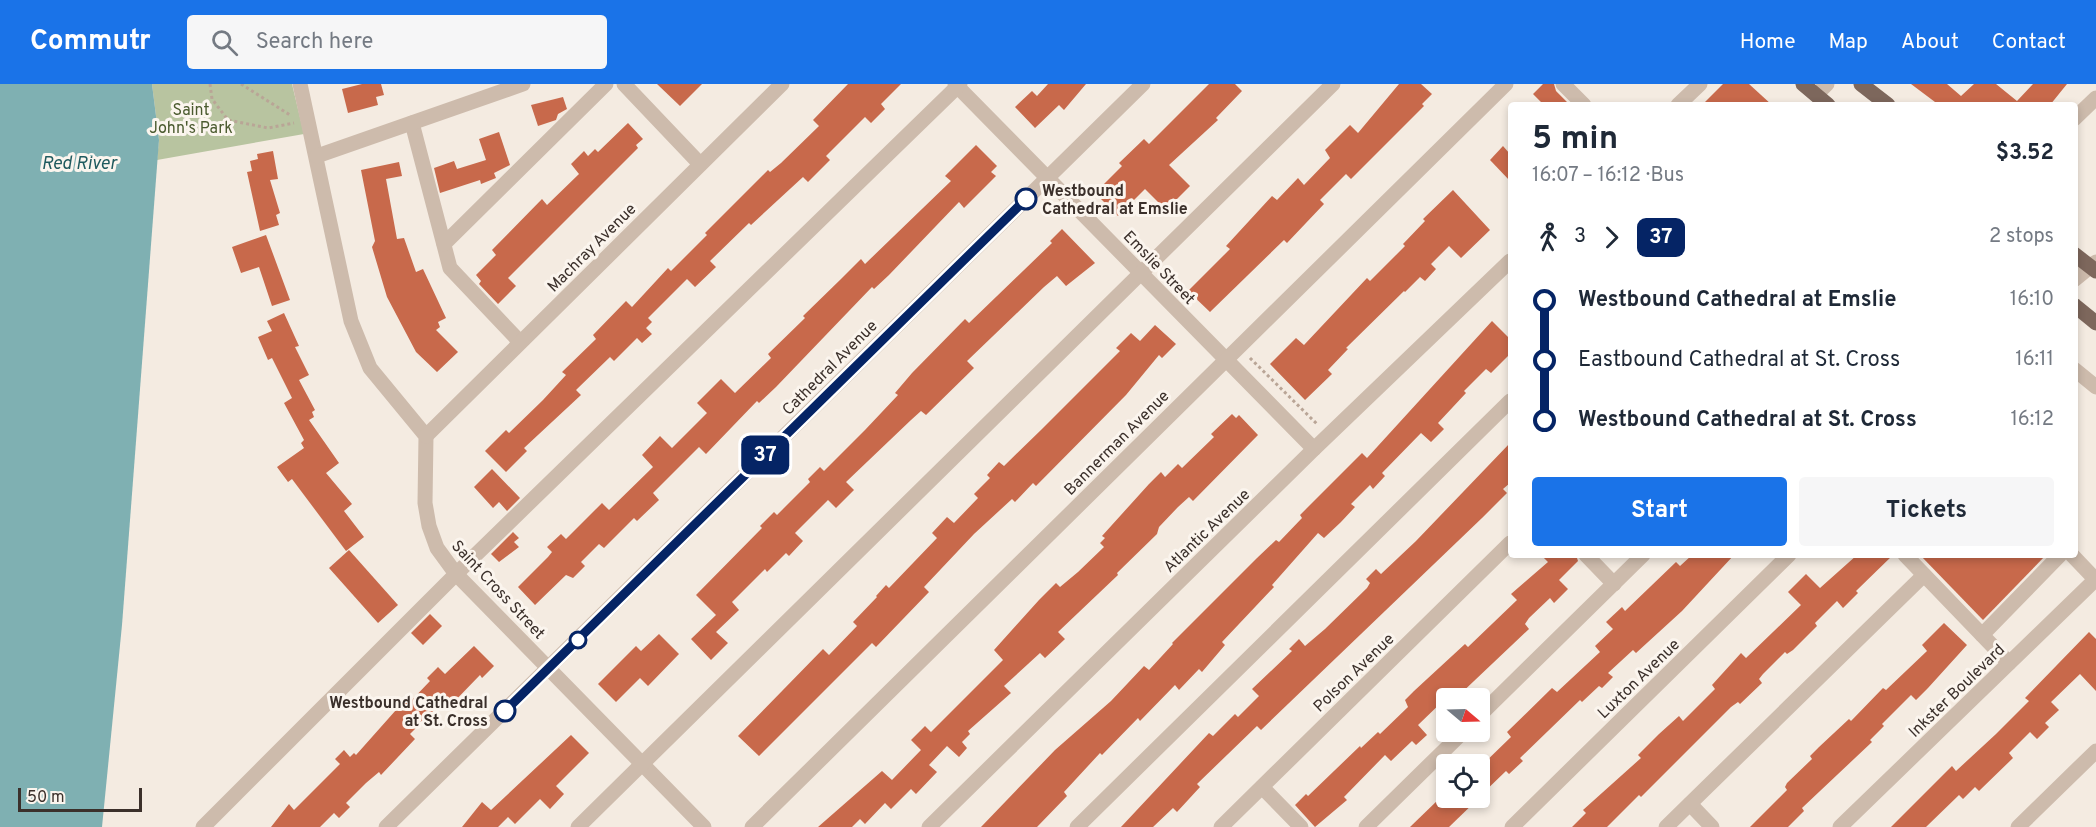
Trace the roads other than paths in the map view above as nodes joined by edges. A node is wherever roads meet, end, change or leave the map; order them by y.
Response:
1 (300, 84) edge
2 (524, 84) edge
3 (606, 84) edge
4 (624, 84) edge
5 (782, 84) edge
6 (1143, 84) edge
7 (1333, 84) edge
8 (1506, 84) edge
9 (1563, 84) edge
10 (1700, 84) edge
11 (1803, 84) edge
12 (1861, 84) edge
13 (958, 85) edge
14 (1824, 95) edge
15 (2096, 98) edge
16 (1581, 102) edge
17 (1681, 102) edge
18 (1884, 102) edge
19 (2078, 115) edge
20 (412, 123) junction
21 (317, 156) junction
22 (700, 164) junction
23 (1047, 178) junction
24 (444, 244) junction
25 (2078, 257) edge
26 (1508, 263) edge
27 (2094, 267) edge
28 (1141, 273) junction
29 (2078, 277) edge
30 (2078, 308) edge
31 (2096, 323) edge
32 (520, 342) junction
33 (1226, 359) junction
34 (2078, 372) edge
35 (2096, 387) edge
36 (1508, 402) edge
37 (426, 436) junction
38 (1314, 449) junction
39 (1508, 545) edge
40 (1589, 558) edge
41 (1640, 558) edge
42 (1787, 558) edge
43 (1908, 558) edge
44 (2058, 558) edge
45 (2075, 558) edge
46 (456, 574) junction
47 (1924, 575) junction
48 (2096, 579) edge
49 (1614, 584) junction
50 (1982, 635) junction
51 (2009, 663) junction
52 (548, 669) junction
53 (1490, 705) edge
54 (1453, 742) edge
55 (2096, 750) edge
56 (642, 764) junction
57 (1262, 787) junction
58 (1690, 804) junction
59 (202, 827) edge
60 (387, 827) edge
61 (578, 827) edge
62 (704, 827) edge
63 (752, 827) edge
64 (929, 827) edge
65 (1077, 827) edge
66 (1221, 827) edge
67 (1300, 827) edge
68 (1366, 827) edge
69 (1512, 827) edge
70 (1666, 827) edge
71 (1712, 827) edge
72 (1840, 827) edge
73 (2018, 827) edge

1 - 21 street
2 - 20 street
3 - 24 street
4 - 22 street
5 - 22 street, Machray Avenue
6 - 23 street, Cathedral Avenue
7 - 28 street
8 - 33 street, Bannerman Avenue
9 - 16 street
10 - 17 street
11 - 14 main road
12 - 18 main road
13 - 23 street, Emslie Street
13 - 46 street
15 - 19 street
20 - 21 street
20 - 24 street
21 - 37 street
22 - 32 street, Machray Avenue
23 - 28 street, Emslie Street
23 - 52 street, Cathedral Avenue
24 - 32 street
25 - 27 main road
26 - 38 street, Atlantic Avenue
27 - 29 street
28 - 33 street, Emslie Street
28 - 56 street
30 - 31 main road
32 - 37 street, Machray Avenue
33 - 38 street, Emslie Street
33 - 63 street, Bannerman Avenue
34 - 35 street
36 - 65 street
37 - 46 street, Saint Cross Street
38 - 64 street, Atlantic Avenue
39 - 57 street, Polson Avenue
40 - 49 street
41 - 49 street
42 - 69 street, Luxton Avenue
43 - 47 street
44 - 50 street
45 - 48 street
46 - 52 street, Saint Cross Street
46 - 59 street
47 - 50 street
47 - 58 street
48 - 51 street, Inkster Boulevard
49 - 53 street
50 - 51 street
51 - 72 street, Inkster Boulevard
52 - 56 street, Saint Cross Street
52 - 60 street, Cathedral Avenue
54 - 68 street
55 - 73 street
56 - 61 street
56 - 62 street, Saint Cross Street
57 - 66 street, Polson Avenue
57 - 67 street
58 - 70 street
58 - 71 street

